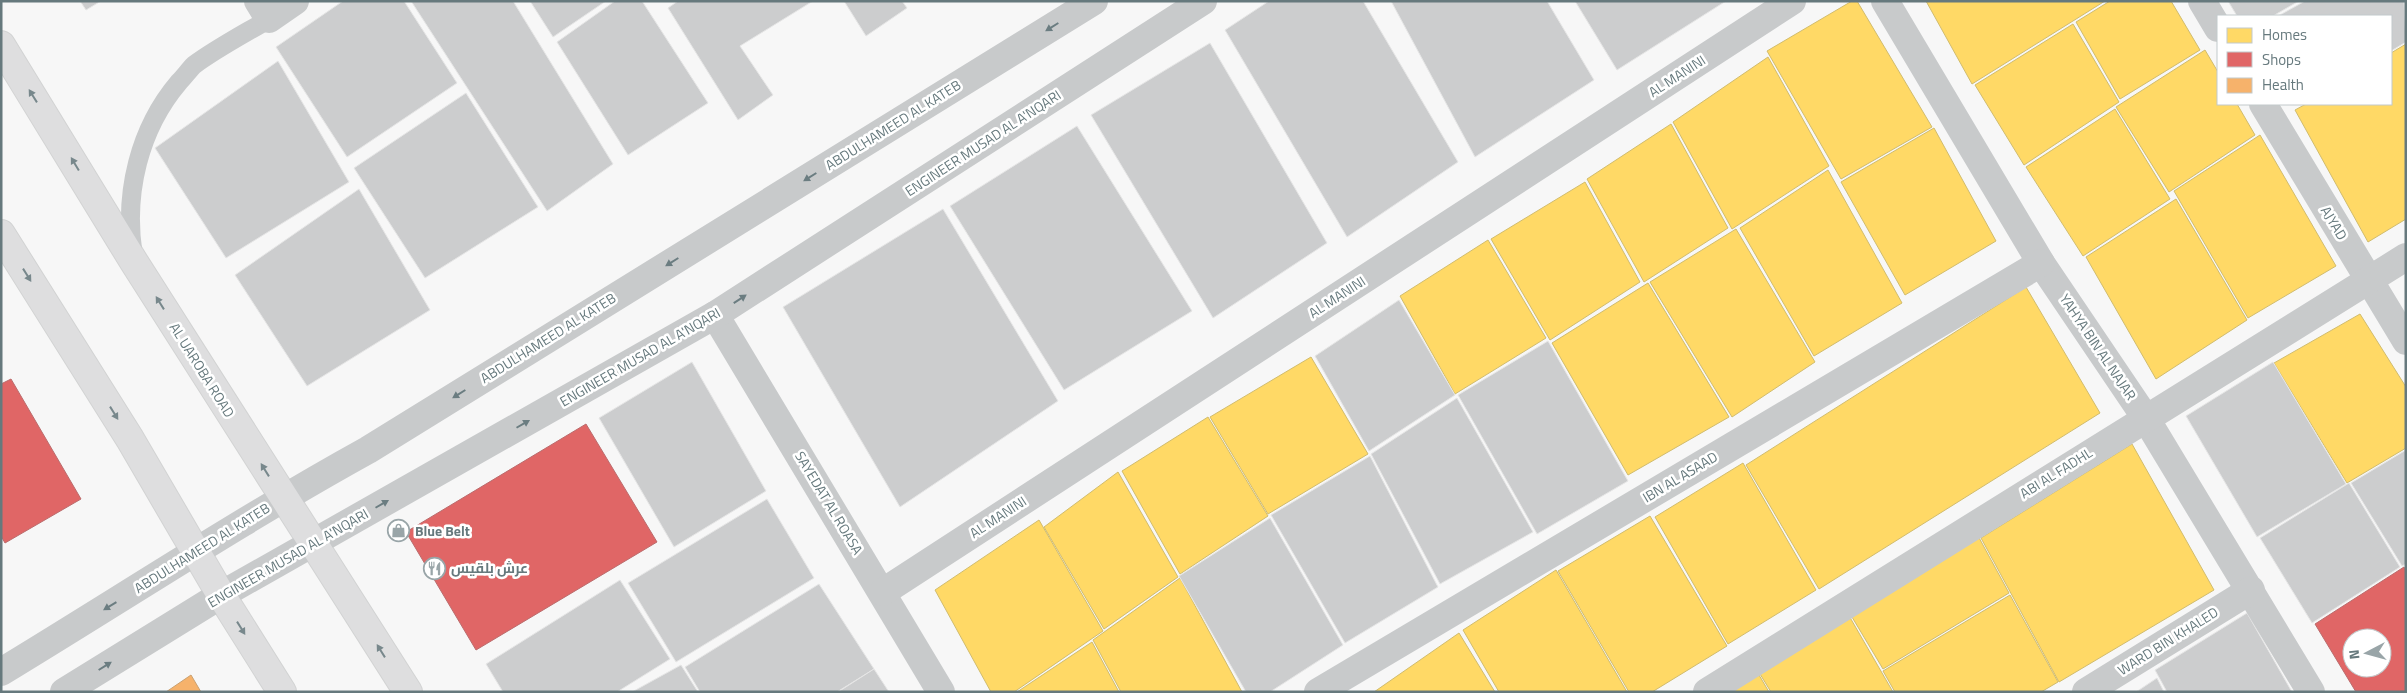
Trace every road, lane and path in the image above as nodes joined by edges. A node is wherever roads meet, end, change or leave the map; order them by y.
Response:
1 (294, 1) edge
2 (1094, 1) edge
3 (1203, 1) edge
4 (1792, 1) edge
5 (1886, 1) edge
6 (2202, 1) edge
7 (263, 10) edge
8 (2217, 26) edge
9 (1, 45) edge
10 (2264, 105) edge
11 (1, 234) edge
12 (2406, 257) edge
13 (134, 262) junction
14 (2042, 263) junction
15 (2368, 281) junction
16 (715, 315) junction
17 (2406, 341) edge
18 (2145, 418) junction
19 (282, 497) junction
20 (312, 543) junction
21 (196, 553) junction
22 (2251, 590) junction
23 (883, 592) junction
24 (221, 595) junction
25 (1, 672) edge
26 (64, 692) edge
27 (282, 692) edge
28 (408, 692) edge
29 (941, 692) edge
30 (1318, 692) edge
31 (1707, 692) edge
32 (2086, 692) edge
33 (2311, 692) edge

1 - 7 street
2 -> 19 street, ABDULHAMEED AL KATEB
16 -> 3 street, ENGINEER MUSAD AL A'NQARI
4 - 23 street, AL MANINI
5 - 14 street, YAHYA BIN AL NAJAR
6 - 8 street
7 - 13 lane
13 -> 9 main road, AL UAROBA ROAD
10 - 15 street, AJYAD
11 -> 21 main road
12 - 15 street, ABI AL FADHL
19 -> 13 main road, AL UAROBA ROAD
14 - 18 street, YAHYA BIN AL NAJAR
14 - 30 street, IBN AL ASAAD
15 - 17 street, AJYAD
15 - 18 street, ABI AL FADHL
20 -> 16 street, ENGINEER MUSAD AL A'NQARI
16 - 23 street, SAYEDAT AL ROASA
18 - 22 street, YAHYA BIN AL NAJAR
18 - 31 street, ABI AL FADHL
19 - 20 main road, AL UAROBA ROAD
19 - 21 street, ABDULHAMEED AL KATEB
20 - 24 street, ENGINEER MUSAD AL A'NQARI
28 -> 20 main road, AL UAROBA ROAD
21 - 24 main road
21 -> 25 street, ABDULHAMEED AL KATEB
22 - 32 street, WARD BIN KHALED
22 - 33 street, YAHYA BIN AL NAJAR
23 - 29 street, SAYEDAT AL ROASA
26 -> 24 street, ENGINEER MUSAD AL A'NQARI
24 -> 27 main road

